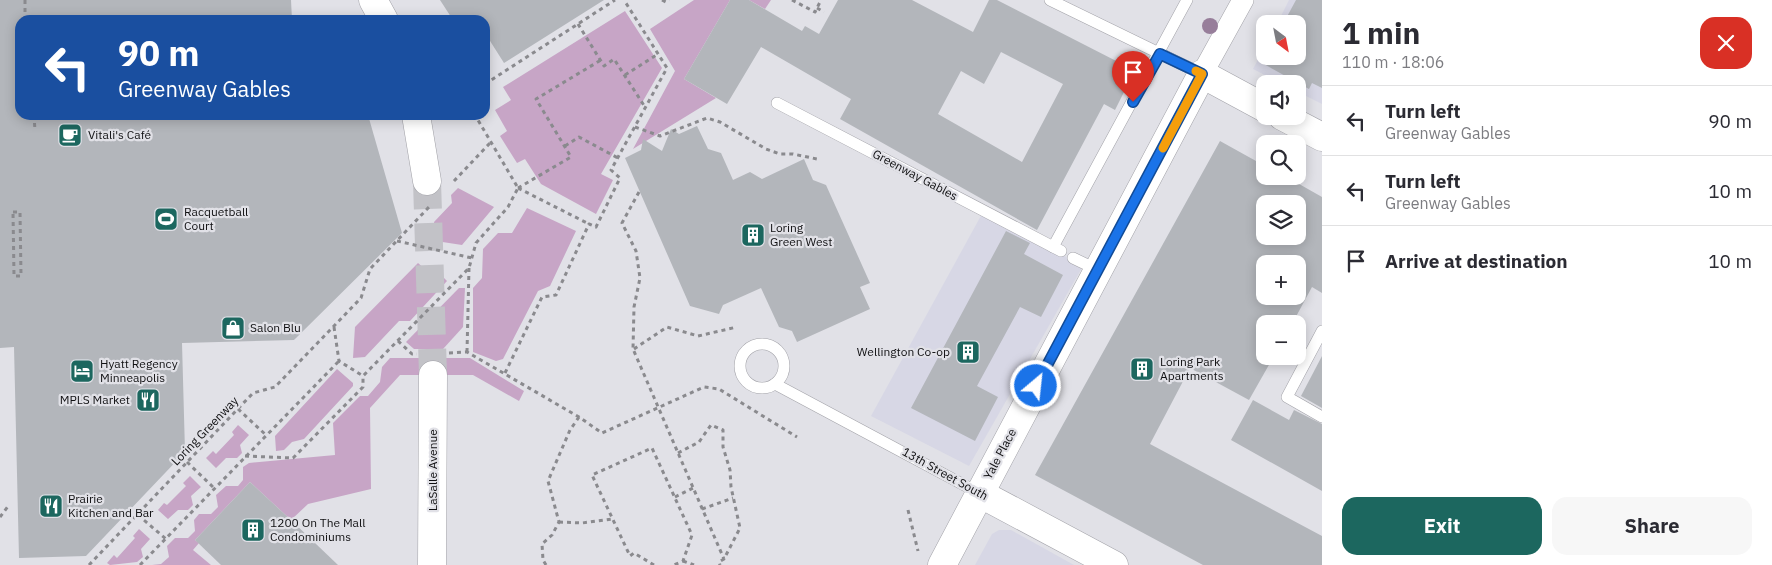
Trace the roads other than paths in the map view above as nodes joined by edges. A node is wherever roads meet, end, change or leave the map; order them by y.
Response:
1 (373, 0) edge
2 (1050, 0) edge
3 (1187, 0) edge
4 (1243, 0) edge
5 (381, 15) edge
6 (1160, 54) junction
7 (1202, 74) junction
8 (777, 103) dead end
9 (1256, 103) edge
10 (417, 120) edge
11 (1299, 125) edge
12 (1322, 137) edge
13 (427, 180) tunnel mouth
14 (1074, 258) dead end
15 (1098, 270) junction
16 (1322, 331) edge
17 (431, 361) tunnel mouth
18 (775, 384) dead end
19 (1322, 417) edge
20 (979, 493) junction
21 (930, 560) edge
22 (432, 565) edge
23 (1114, 565) edge

1 - 5 street
2 - 6 lane
3 - 6 lane, Greenway Gables
4 - 7 street, Yale Place
6 - 7 lane
6 - 8 lane, Greenway Gables
7 - 9 street
7 - 15 street, Yale Place
10 - 13 street
11 - 12 street
14 - 15 lane
15 - 20 street, Yale Place
16 - 19 lane
17 - 22 street, LaSalle Avenue
18 - 20 lane, 13th Street South
20 - 21 street, Yale Place
20 - 23 street, 13th Street South

